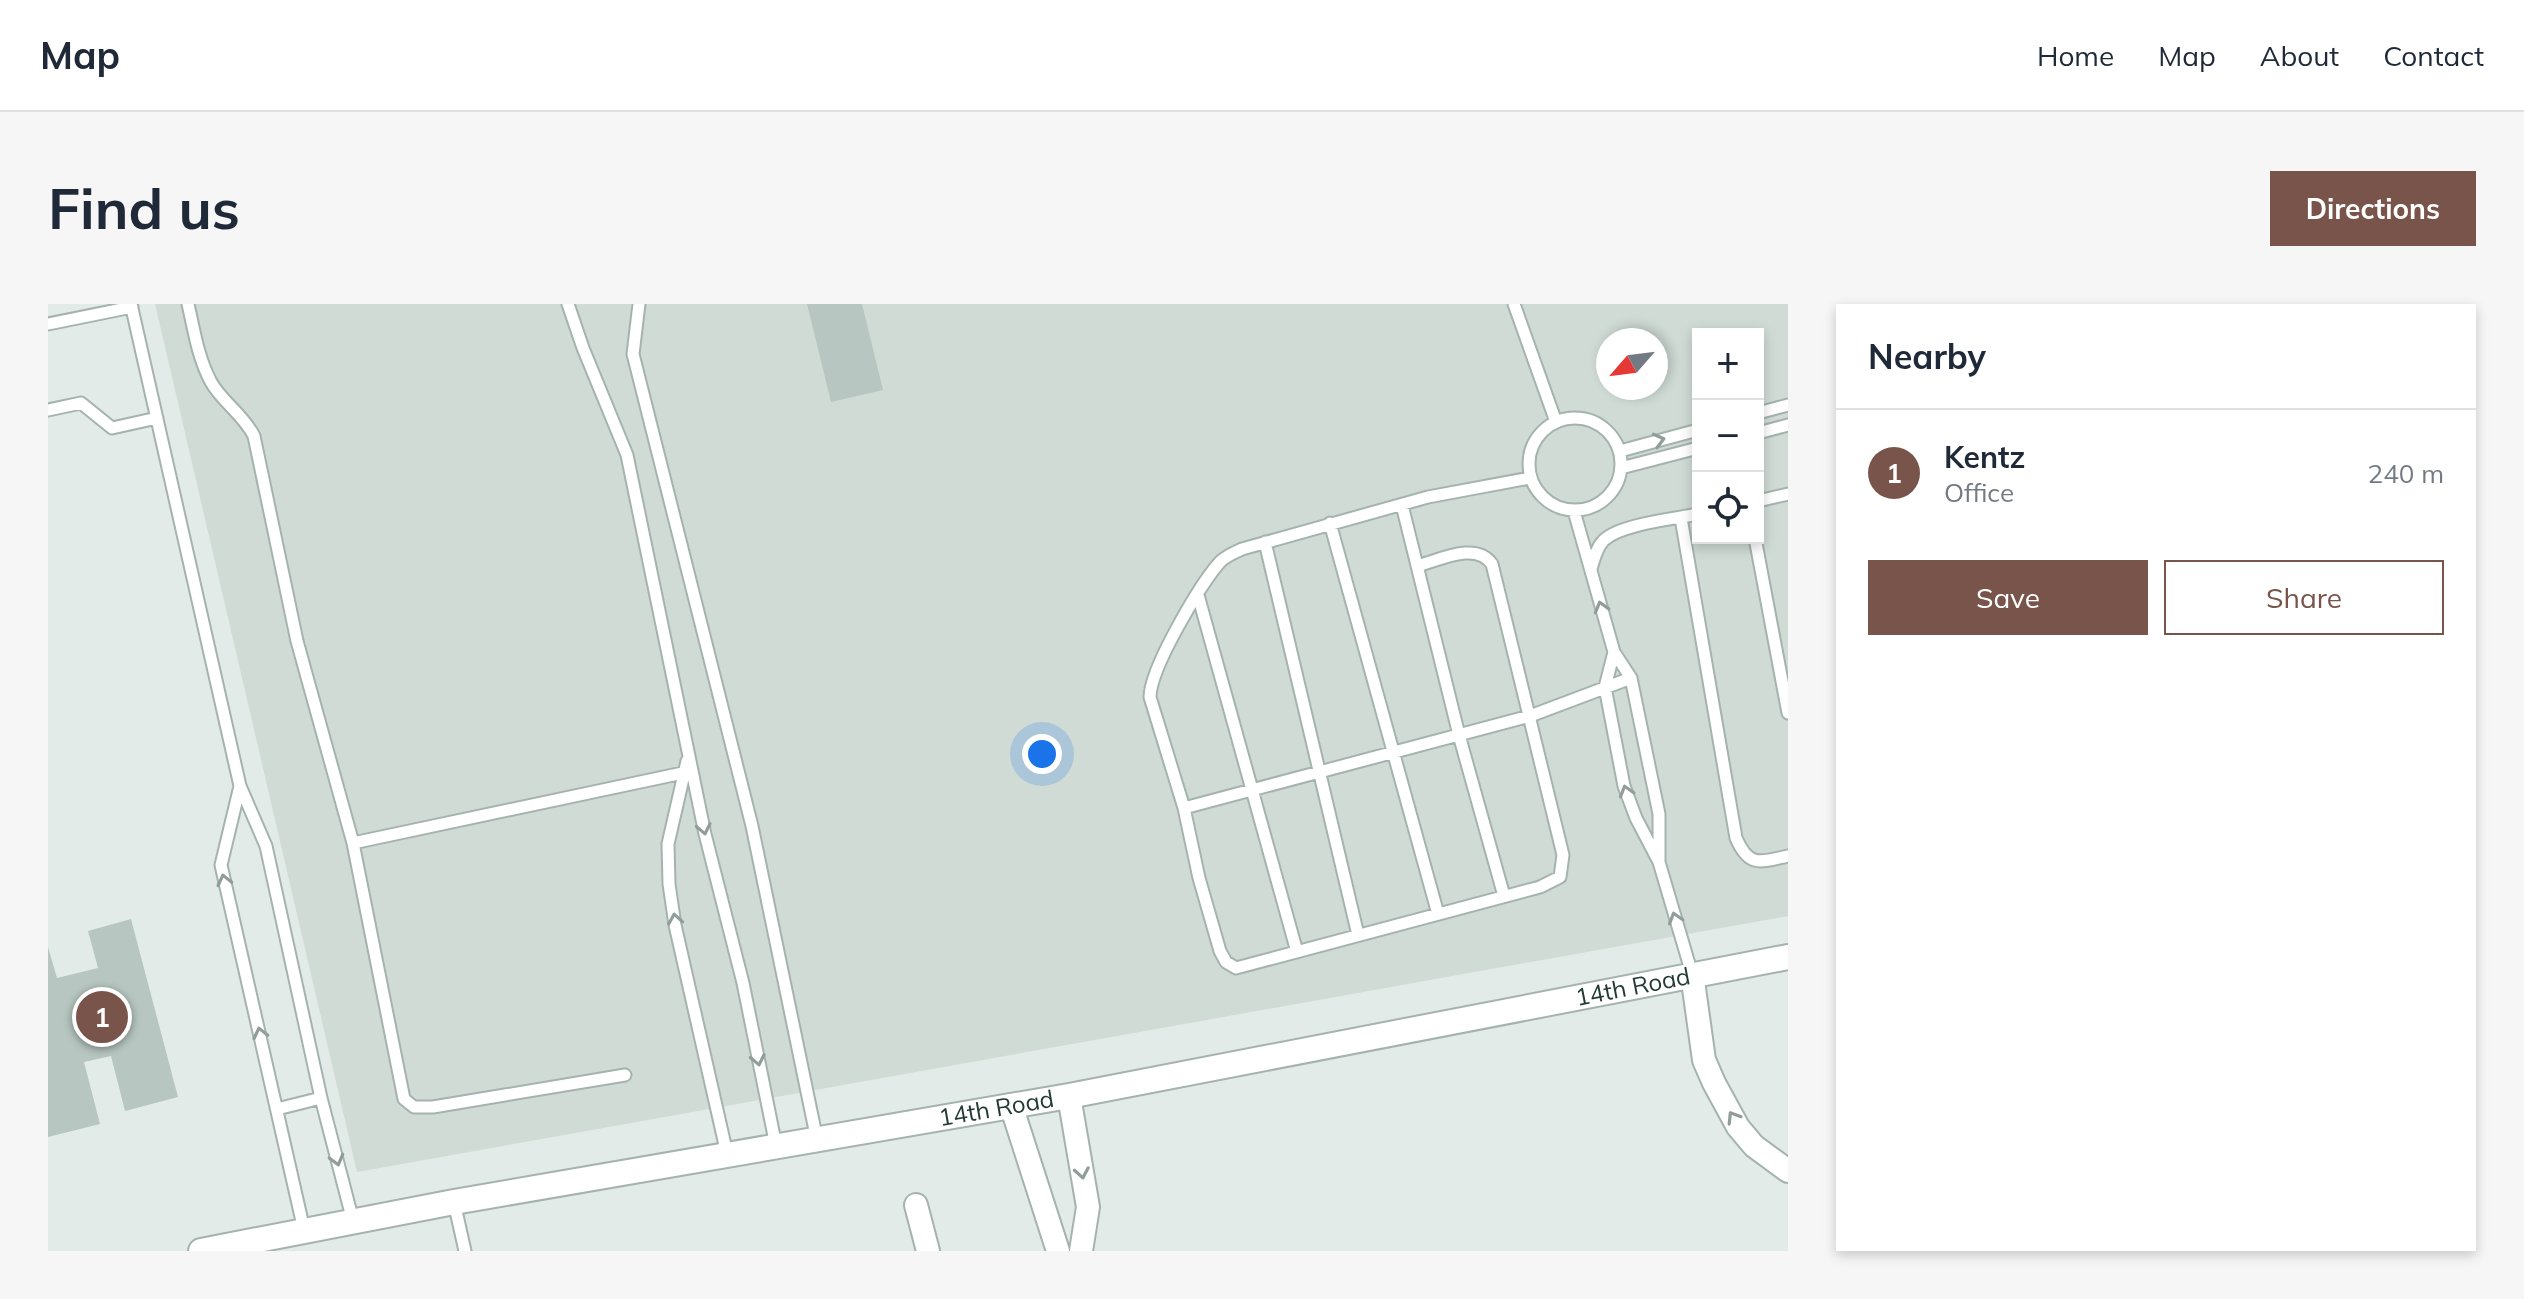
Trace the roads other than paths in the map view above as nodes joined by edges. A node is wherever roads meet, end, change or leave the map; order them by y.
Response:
1 (188, 304) edge
2 (568, 304) edge
3 (639, 304) edge
4 (1513, 305) edge
5 (131, 306) edge
6 (48, 324) edge
7 (1788, 405) edge
8 (48, 410) edge
9 (1764, 411) edge
10 (157, 418) junction
11 (1556, 422) junction
12 (1788, 425) edge
13 (1764, 431) edge
14 (1692, 432) edge
15 (1692, 450) edge
16 (1620, 451) junction
17 (1621, 468) junction
18 (1530, 478) junction
19 (1788, 494) edge
20 (1764, 500) edge
21 (1402, 505) junction
22 (1574, 511) junction
23 (1692, 515) edge
24 (1681, 518) junction
25 (1330, 523) junction
26 (1265, 542) junction
27 (1756, 544) edge
28 (1417, 566) junction
29 (1591, 569) junction
30 (1198, 595) junction
31 (1614, 652) junction
32 (1631, 678) junction
33 (1605, 687) junction
34 (1788, 713) edge
35 (1530, 716) junction
36 (1459, 735) junction
37 (1392, 753) junction
38 (689, 772) junction
39 (1321, 772) junction
40 (240, 786) junction
41 (1253, 790) junction
42 (1184, 808) junction
43 (353, 843) junction
44 (1788, 856) edge
45 (1659, 862) junction
46 (1504, 896) junction
47 (1438, 914) junction
48 (1358, 935) junction
49 (1297, 952) junction
50 (1788, 957) edge
51 (1692, 974) junction
52 (625, 1075) dead end
53 (1069, 1096) junction
54 (321, 1098) junction
55 (1011, 1105) junction
56 (277, 1109) junction
57 (817, 1140) junction
58 (776, 1146) junction
59 (727, 1154) junction
60 (1788, 1171) edge
61 (454, 1202) junction
62 (916, 1205) dead end
63 (353, 1221) junction
64 (304, 1230) junction
65 (201, 1251) edge
66 (465, 1251) edge
67 (928, 1251) edge
68 (1058, 1251) edge
69 (1081, 1251) edge

1 - 43 lane
2 - 38 lane
3 - 57 lane
4 - 11 lane
5 - 6 lane
5 - 10 lane
7 - 9 lane
8 - 10 lane
10 - 40 lane
11 - 16 lane
11 - 18 lane
12 - 13 lane
16 -> 14 lane
15 - 17 lane
16 - 17 lane
17 - 22 lane
18 - 21 lane
18 - 22 lane
19 - 20 lane
21 - 25 lane
21 - 28 lane
22 - 29 lane
23 - 24 lane
24 - 29 lane
24 - 44 lane
25 - 26 lane
25 - 37 lane
26 - 30 lane
26 - 39 lane
27 - 34 lane
28 - 35 lane
28 - 36 lane
31 -> 29 lane
30 - 41 lane
30 - 42 lane
31 - 32 lane
31 - 33 lane
32 - 33 lane
32 - 45 lane
33 - 35 lane
45 -> 33 lane
35 - 36 lane
35 - 46 lane
36 - 37 lane
36 - 46 lane
37 - 39 lane
37 - 47 lane
38 - 43 lane
38 -> 58 lane
59 -> 38 lane
39 - 41 lane
39 - 48 lane
40 - 54 lane
56 -> 40 lane
41 - 42 lane
41 - 49 lane
42 - 49 lane
43 - 52 lane
51 -> 45 lane
46 - 47 lane
47 - 48 lane
48 - 49 lane
50 - 51 street, 14th Road
51 - 53 street, 14th Road
60 -> 51 street
53 - 55 street, 14th Road
53 -> 69 street
54 - 56 lane
54 -> 63 lane
55 - 57 street, 14th Road
55 - 68 street
56 - 64 lane
57 - 58 street, 14th Road
58 - 59 street, 14th Road
59 - 61 street, 14th Road
61 - 63 street, 14th Road
61 - 66 lane
62 - 67 street
63 - 64 street, 14th Road
64 - 65 street, 14th Road

